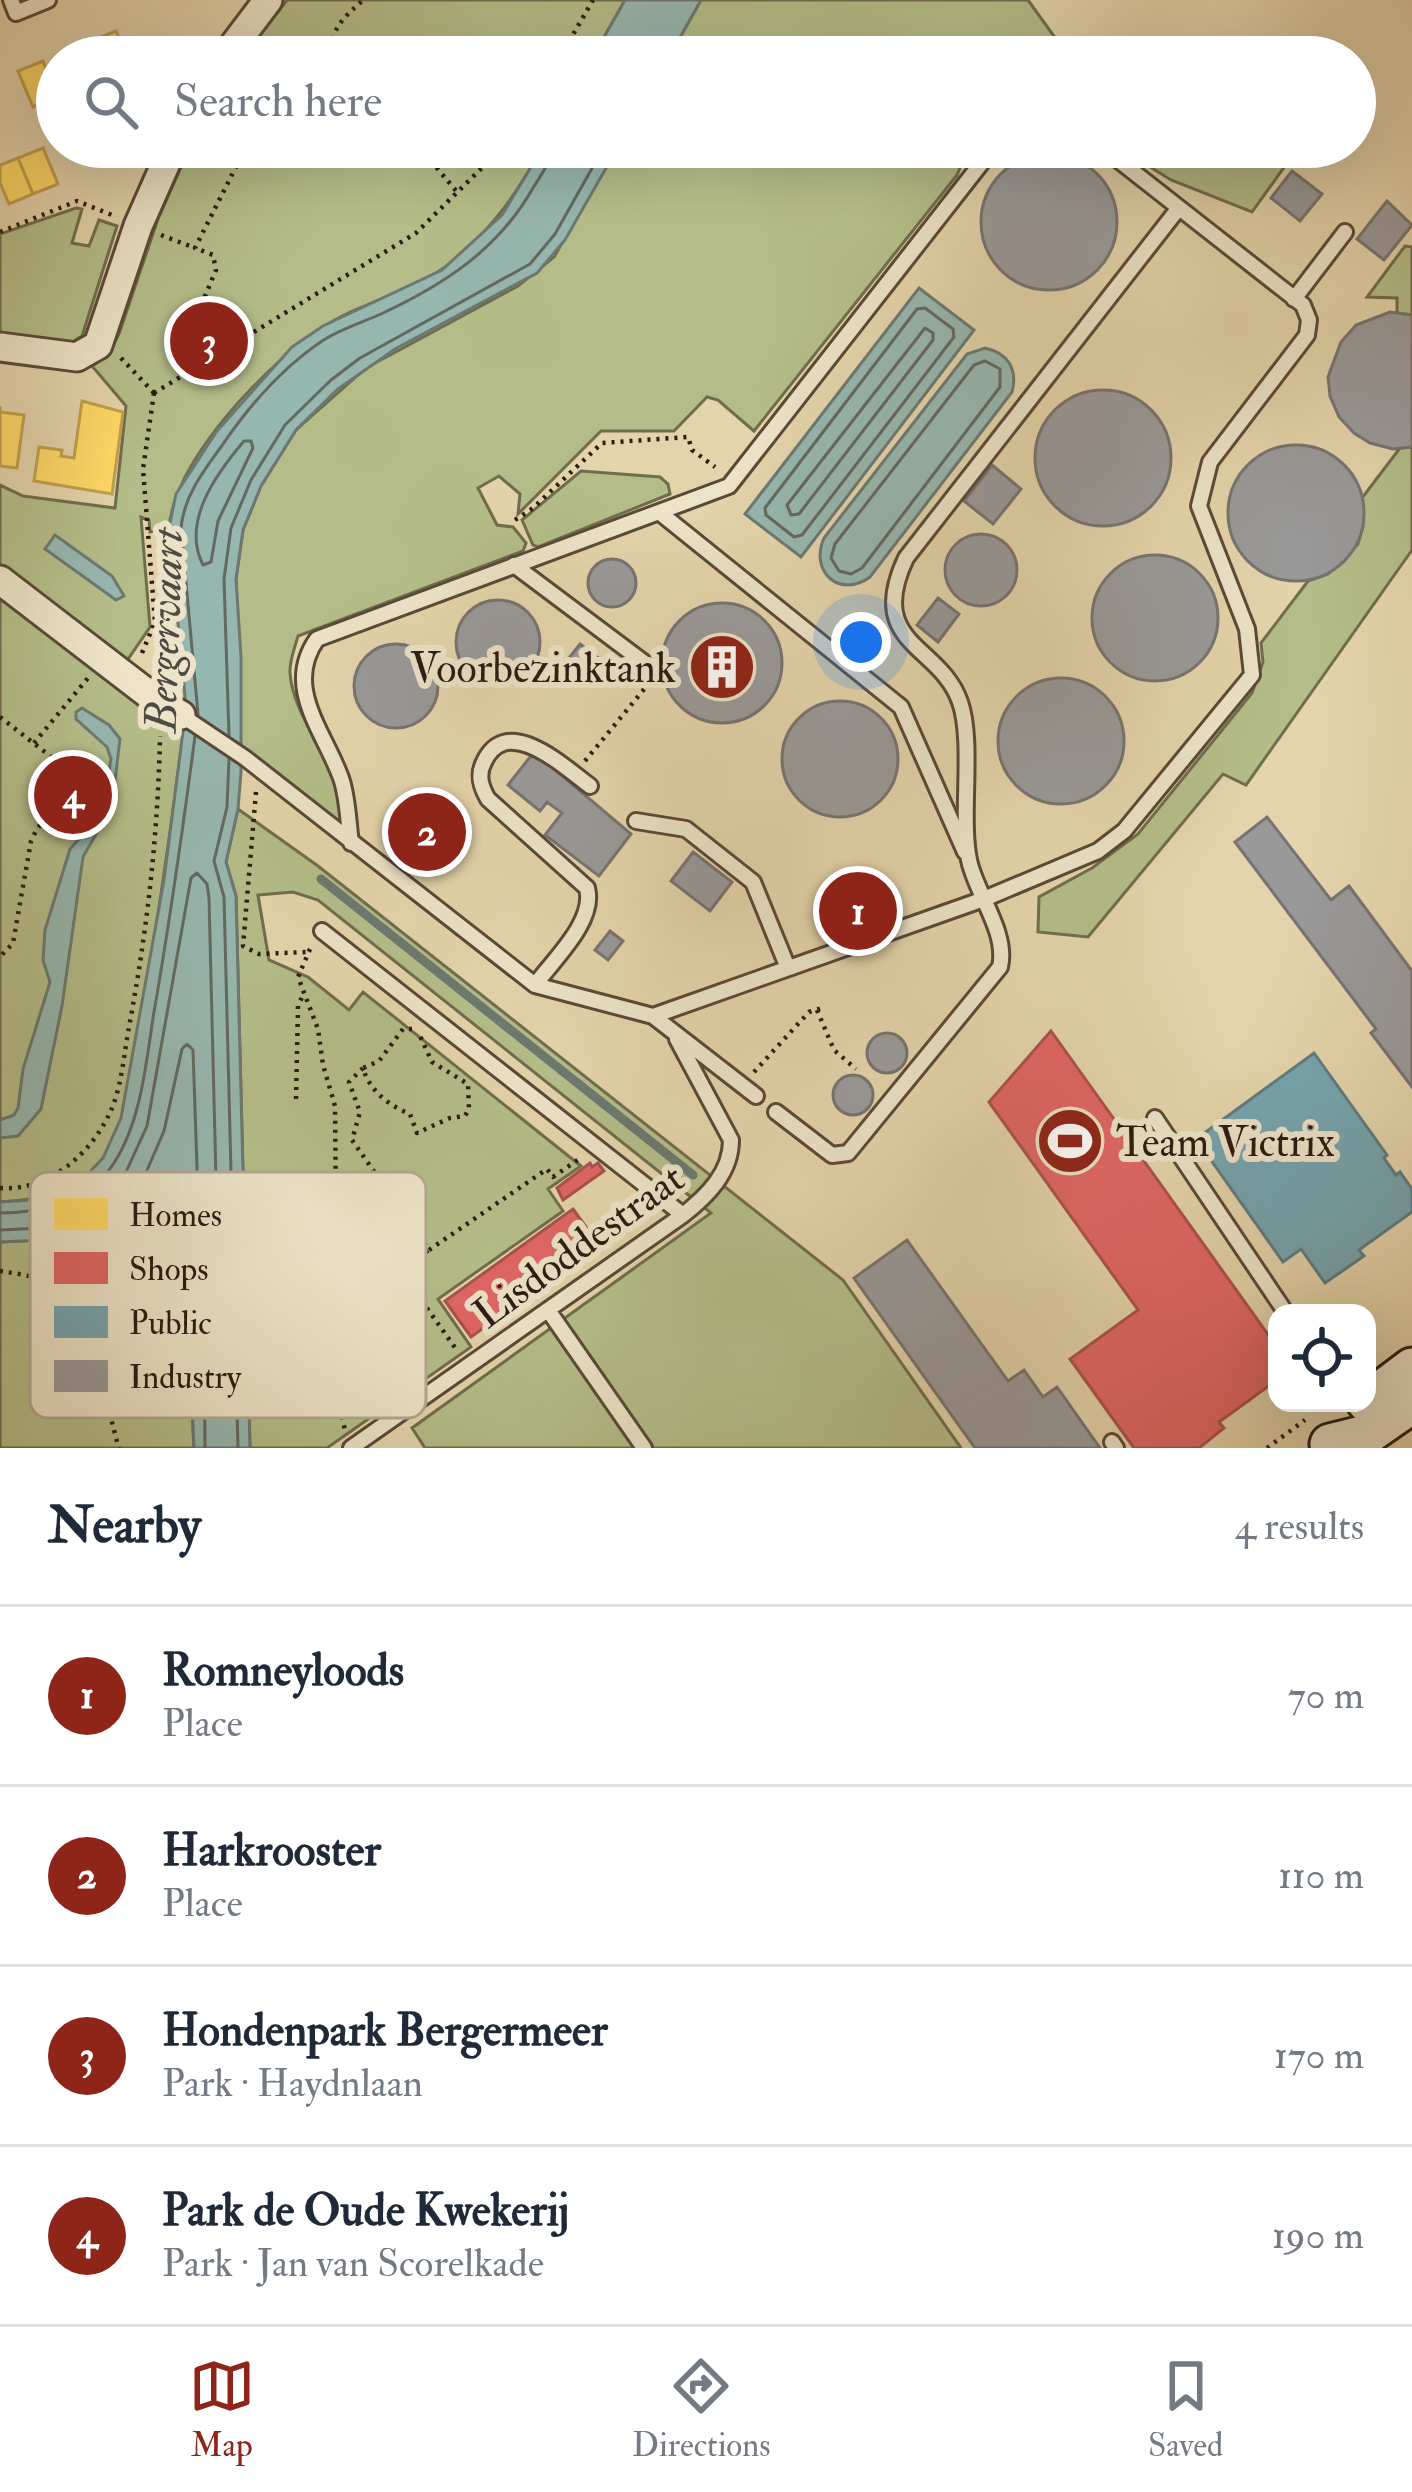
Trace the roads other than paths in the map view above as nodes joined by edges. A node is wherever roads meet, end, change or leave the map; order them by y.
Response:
1 (11, 0) edge
2 (48, 0) edge
3 (268, 0) edge
4 (241, 36) edge
5 (164, 168) edge
6 (978, 168) edge
7 (1128, 168) edge
8 (1178, 209) junction
9 (1345, 232) dead end
10 (1294, 298) junction
11 (0, 347) edge
12 (659, 512) junction
13 (514, 565) junction
14 (0, 580) edge
15 (646, 664) dead end
16 (170, 709) joint
17 (590, 786) dead end
18 (636, 821) dead end
19 (351, 843) junction
20 (969, 861) junction
21 (983, 899) junction
22 (322, 931) road end
23 (788, 968) junction
24 (535, 985) junction
25 (653, 1016) junction
26 (674, 1032) junction
27 (756, 1096) dead end
28 (776, 1112) dead end
29 (1155, 1118) dead end
30 (683, 1215) junction
31 (1280, 1304) edge
32 (548, 1310) junction
33 (1412, 1368) edge
34 (426, 1395) edge
35 (1412, 1403) edge
36 (393, 1418) edge
37 (1347, 1424) edge
38 (353, 1446) edge
39 (644, 1448) edge

1 - 2 lane
3 - 4 street
5 - 11 street
6 - 12 lane
7 - 8 lane
8 - 10 lane
8 - 20 lane
9 - 10 lane
10 - 21 lane
12 - 13 lane
12 - 20 lane
13 - 15 lane
13 - 19 lane
14 - 16 street
16 - 19 lane
17 - 24 lane
18 - 23 lane
19 - 24 lane
20 - 21 lane
21 - 23 lane
21 - 28 lane
22 - 30 lane
23 - 25 lane
24 - 25 lane
25 - 26 lane
26 - 27 lane
26 - 30 lane, Lisdoddestraat
29 - 31 lane
30 - 32 lane, Lisdoddestraat
32 - 34 lane, Lisdoddestraat
32 - 39 lane
33 - 37 main road
35 - 37 main road
36 - 38 lane, Lisdoddestraat

